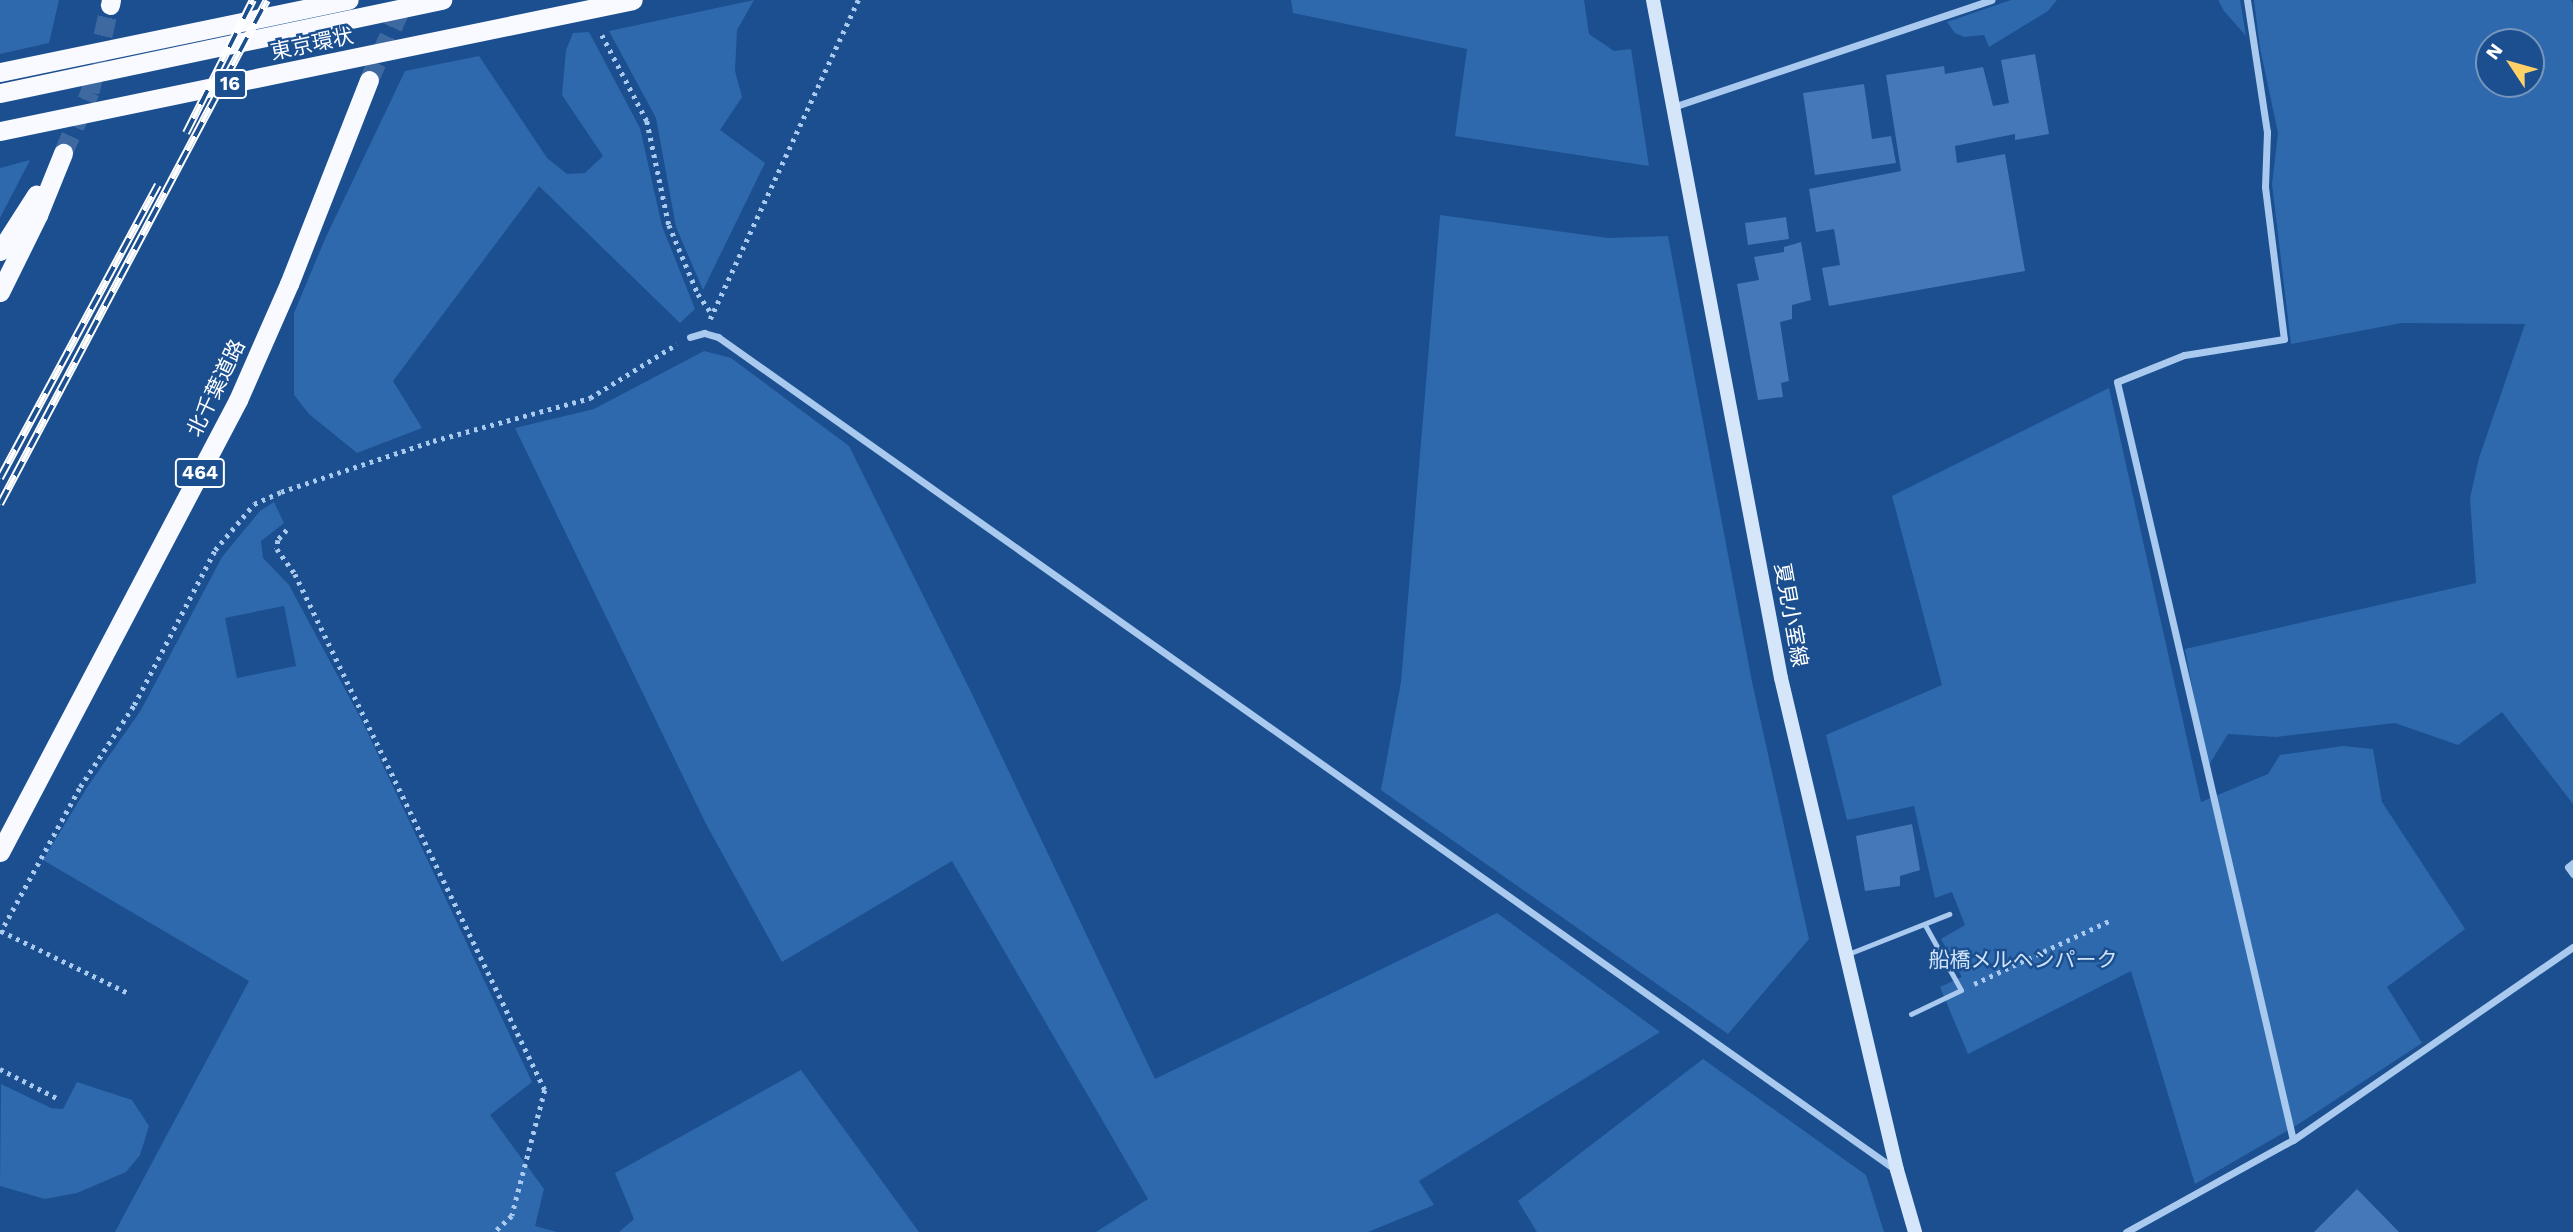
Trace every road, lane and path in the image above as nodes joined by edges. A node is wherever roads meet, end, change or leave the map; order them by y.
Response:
1 (349, 0) edge
2 (442, 0) edge
3 (633, 0) edge
4 (858, 0) edge
5 (1653, 0) edge
6 (1991, 0) edge
7 (2247, 0) edge
8 (603, 36) dead end
9 (0, 72) edge
10 (369, 80) tunnel mouth
11 (0, 93) edge
12 (1672, 107) junction
13 (0, 131) edge
14 (0, 251) edge
15 (0, 292) edge
16 (712, 315) junction
17 (704, 333) junction
18 (690, 337) joint
19 (287, 530) dead end
20 (0, 852) edge
21 (2573, 863) edge
22 (2573, 874) edge
23 (1950, 914) dead end
24 (2109, 921) dead end
25 (1925, 925) junction
26 (0, 932) edge
27 (2573, 947) edge
28 (1846, 955) junction
29 (1961, 990) junction
30 (128, 993) dead end
31 (1911, 1014) dead end
32 (0, 1069) edge
33 (59, 1099) dead end
34 (2292, 1140) junction
35 (1897, 1170) junction
36 (495, 1232) edge
37 (1914, 1232) edge
38 (2126, 1232) edge

1 - 9 highway
2 - 11 highway, 東京環状 / 16
3 - 13 highway, 東京環状 / 16
4 - 16 path
5 - 12 main road, 夏見小室線
6 - 12 street
7 - 34 street
8 - 16 path
10 - 20 highway, 北千葉道路 / 464
12 - 28 main road, 夏見小室線
14 - 15 highway
16 - 17 path
17 - 18 street
17 - 35 street
18 - 26 path
19 - 36 path
21 - 22 street
23 - 25 lane
24 - 29 path
25 - 28 lane
25 - 29 lane
26 - 30 path
27 - 34 street
28 - 35 main road, 夏見小室線
29 - 31 lane
32 - 33 path
34 - 38 street
35 - 37 main road, 夏見小室線

